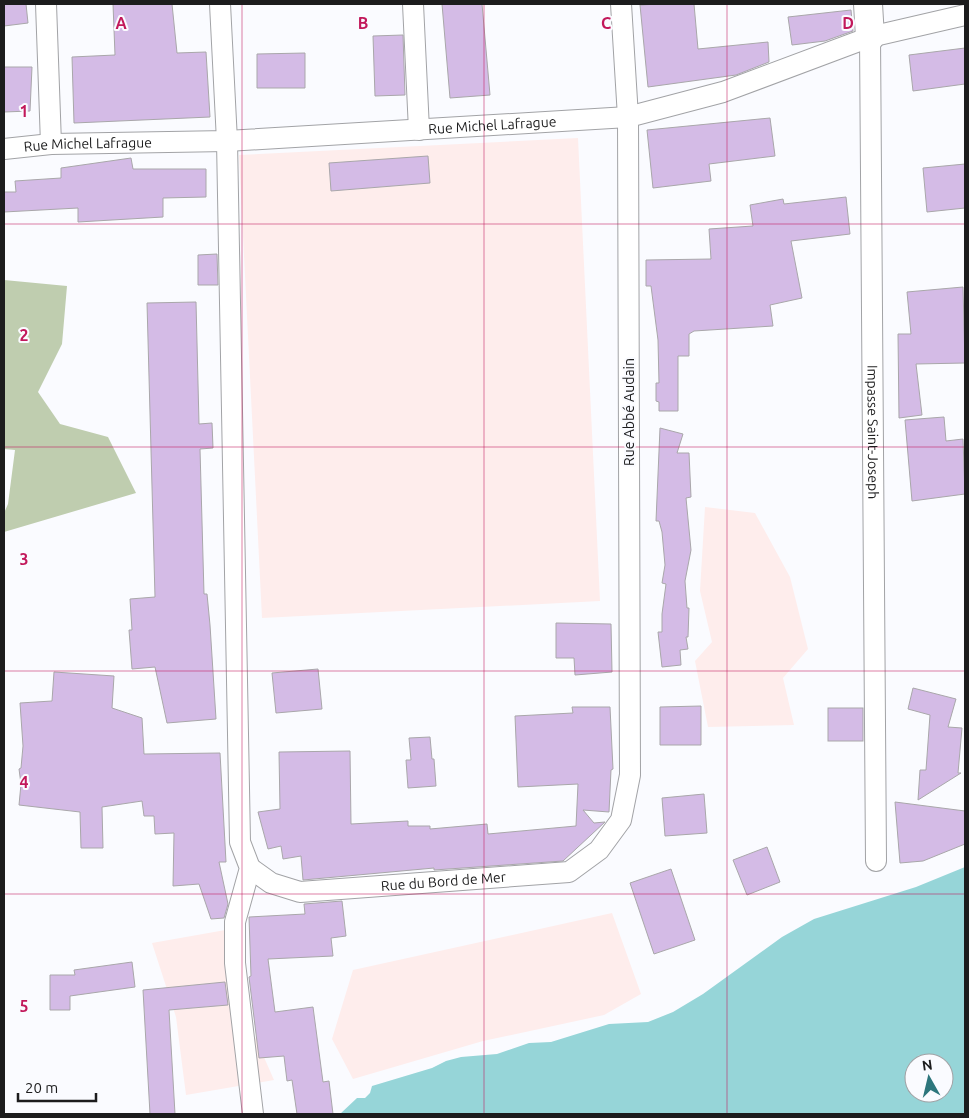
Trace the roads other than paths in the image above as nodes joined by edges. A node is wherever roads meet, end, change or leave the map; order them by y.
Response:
1 (46, 4) edge
2 (220, 4) edge
3 (413, 4) edge
4 (620, 4) edge
5 (868, 4) edge
6 (965, 15) edge
7 (870, 37) junction
8 (628, 117) junction
9 (418, 130) junction
10 (228, 141) junction
11 (51, 144) junction
12 (4, 149) edge
13 (621, 820) joint
14 (876, 861) dead end
15 (250, 868) junction
16 (254, 1114) edge

1 - 11 street
2 - 10 street
3 - 9 street
4 - 8 street, Rue Abbé Audain
5 - 7 street, Impasse Saint-Joseph
6 - 7 street, Rue Michel Lafrague
7 - 8 street, Rue Michel Lafrague
7 - 14 street, Impasse Saint-Joseph
8 - 9 street, Rue Michel Lafrague
8 - 13 street, Rue Abbé Audain
9 - 10 street, Rue Michel Lafrague
10 - 11 street, Rue Michel Lafrague
10 - 15 street
11 - 12 street, Rue Michel Lafrague
13 - 15 street, Rue du Bord de Mer
15 - 16 street

